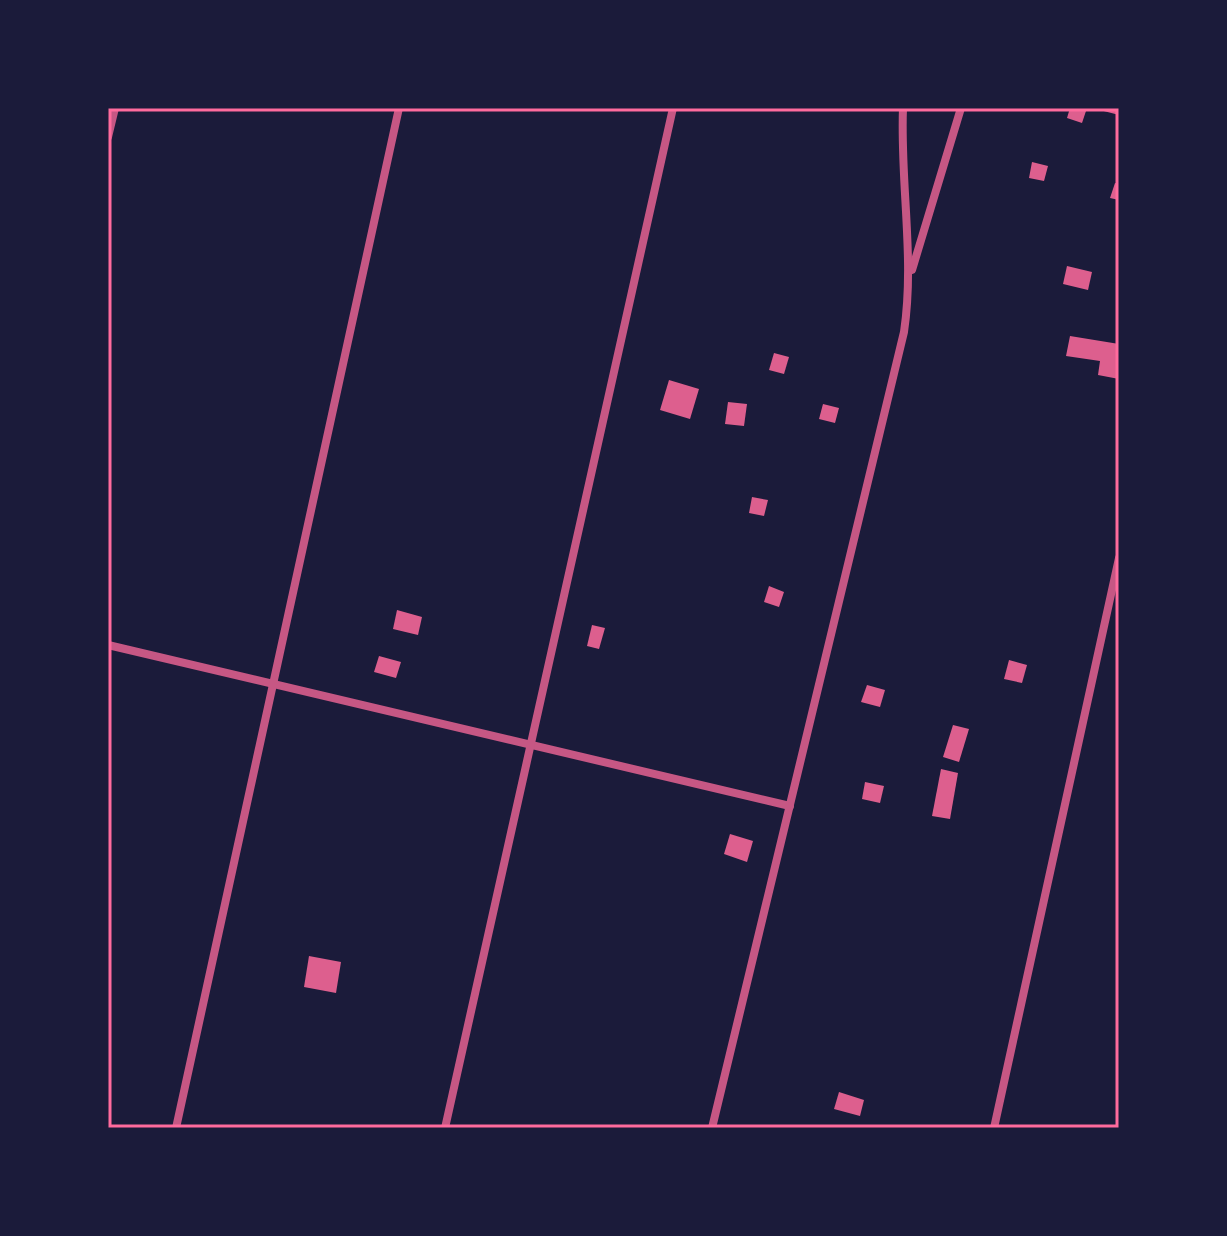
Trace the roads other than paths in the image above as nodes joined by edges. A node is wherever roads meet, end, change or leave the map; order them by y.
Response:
1 (115, 108) edge
2 (399, 108) edge
3 (673, 108) edge
4 (903, 108) edge
5 (961, 108) edge
6 (108, 137) edge
7 (909, 279) junction
8 (1119, 558) edge
9 (108, 645) edge
10 (273, 684) junction
11 (531, 745) junction
12 (790, 806) junction
13 (176, 1128) edge
14 (445, 1128) edge
15 (712, 1128) edge
16 (994, 1128) edge

1 - 6 street
2 - 10 street
3 - 11 street
4 - 7 street
5 - 7 street
7 - 12 street
8 - 16 street
9 - 10 street
10 - 11 street
10 - 13 street
11 - 12 street
11 - 14 street
12 - 15 street

